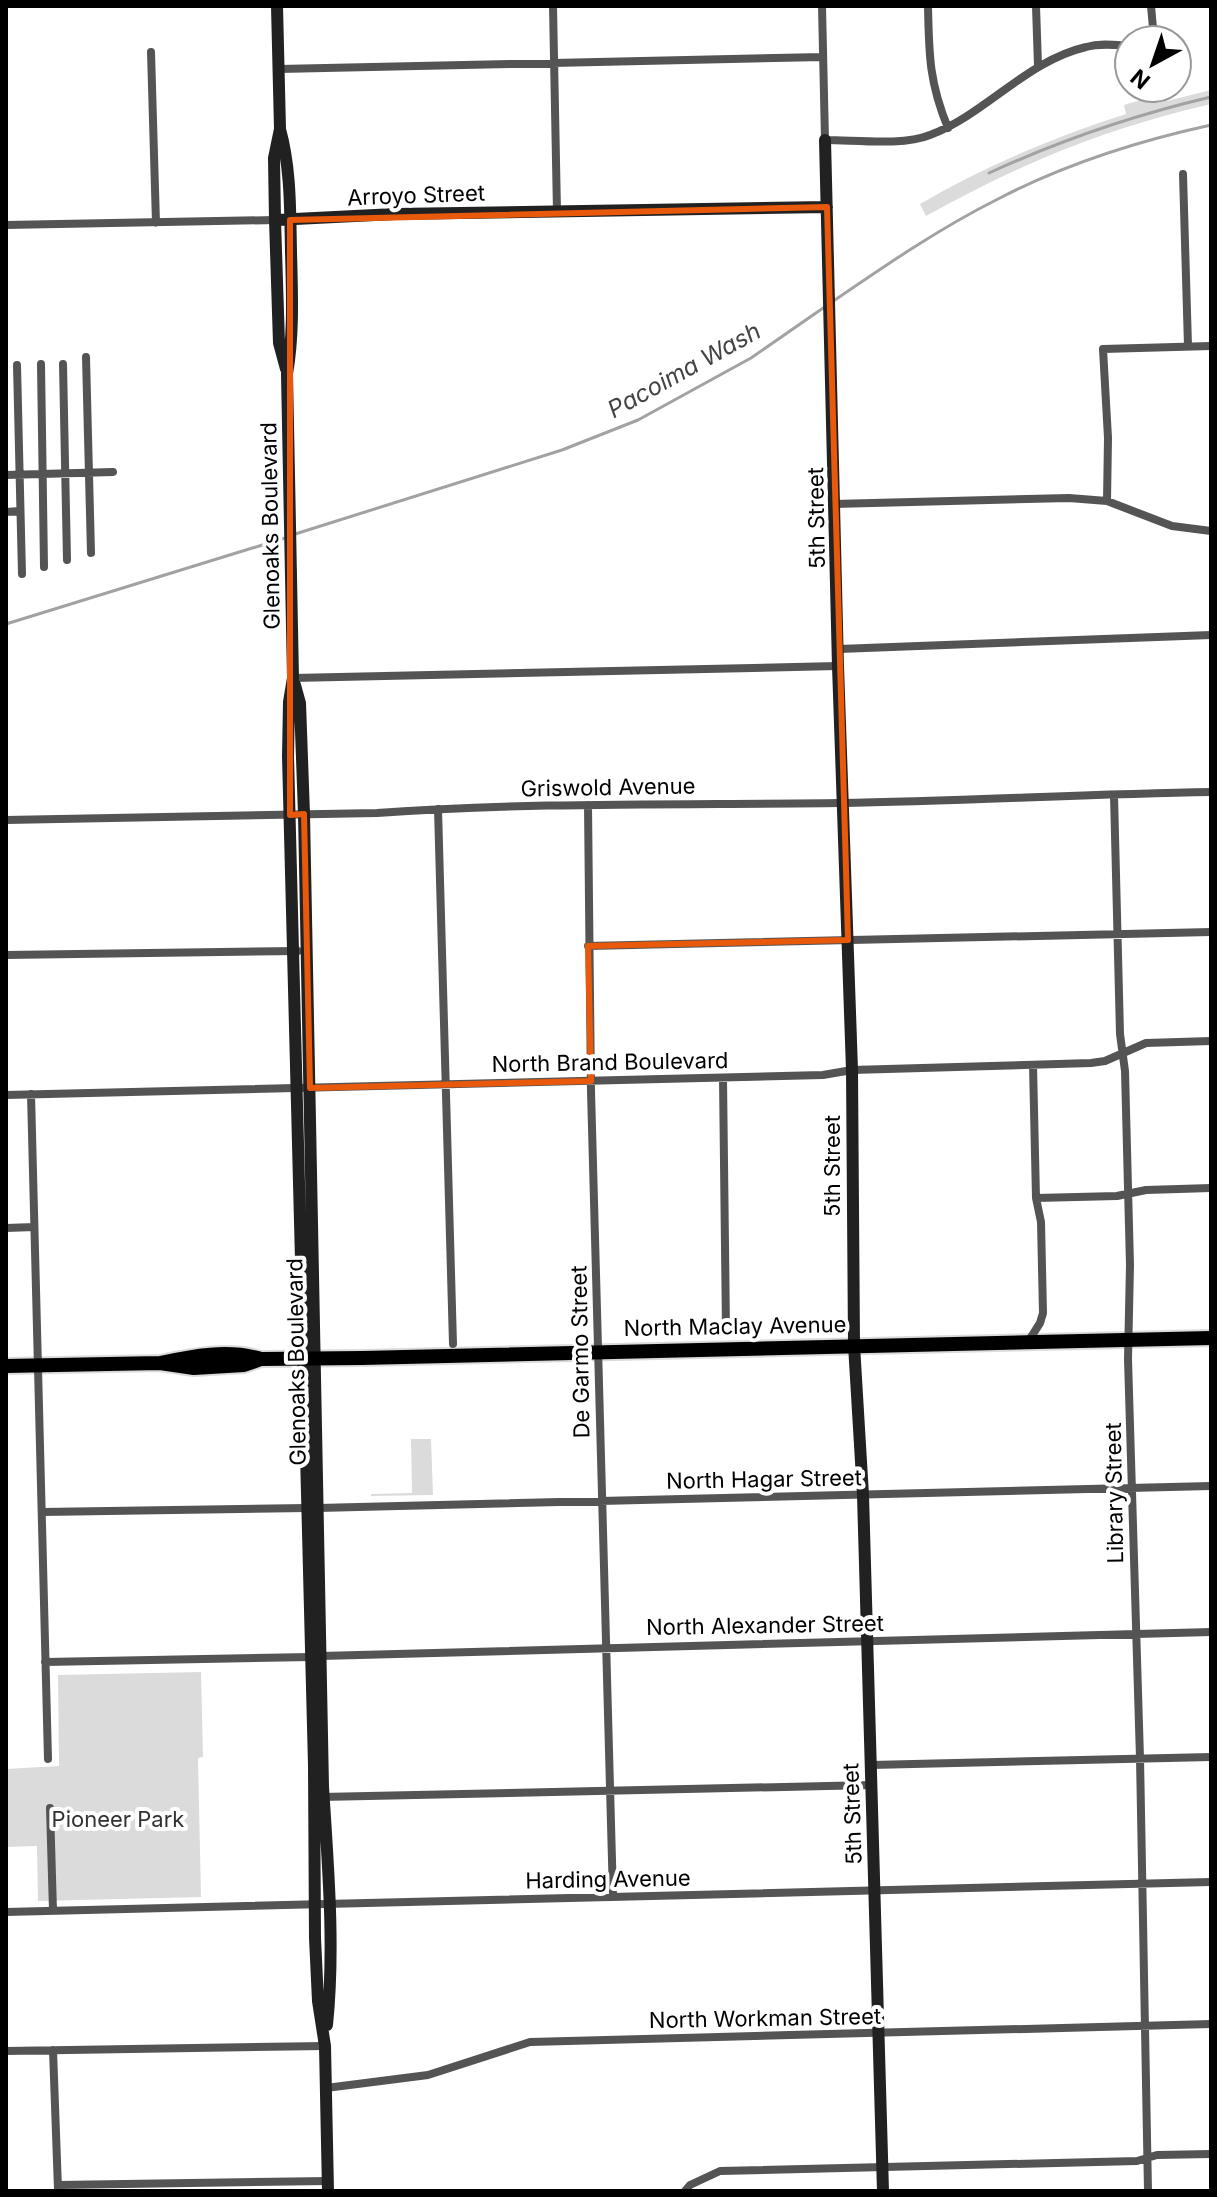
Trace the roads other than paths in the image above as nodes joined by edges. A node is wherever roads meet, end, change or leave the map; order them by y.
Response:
1 (277, 6) edge
2 (553, 6) edge
3 (822, 6) edge
4 (928, 6) edge
5 (1036, 6) edge
6 (1113, 46) edge
7 (151, 52) dead end
8 (823, 57) junction
9 (555, 63) junction
10 (1038, 66) junction
11 (279, 69) junction
12 (948, 128) junction
13 (280, 129) junction
14 (825, 140) junction
15 (1183, 174) dead end
16 (827, 207) junction
17 (557, 212) junction
18 (275, 220) junction
19 (290, 220) junction
20 (156, 223) junction
21 (6, 225) edge
22 (1188, 346) junction
23 (1211, 346) edge
24 (86, 357) dead end
25 (41, 364) dead end
26 (63, 364) dead end
27 (17, 365) dead end
28 (287, 374) junction
29 (113, 472) dead end
30 (65, 473) junction
31 (89, 473) junction
32 (19, 474) junction
33 (43, 474) junction
34 (6, 475) edge
35 (1107, 501) junction
36 (834, 504) junction
37 (20, 511) junction
38 (6, 512) edge
39 (1211, 531) edge
40 (91, 553) dead end
41 (67, 560) dead end
42 (44, 567) dead end
43 (22, 574) dead end
44 (1211, 635) edge
45 (839, 649) junction
46 (838, 666) junction
47 (293, 678) junction
48 (1211, 792) edge
49 (1114, 795) junction
50 (843, 803) junction
51 (588, 805) junction
52 (438, 809) junction
53 (304, 814) junction
54 (290, 815) junction
55 (6, 820) edge
56 (1211, 932) edge
57 (1118, 935) junction
58 (848, 940) junction
59 (588, 946) junction
60 (293, 951) junction
61 (307, 951) junction
62 (6, 955) edge
63 (1211, 1041) edge
64 (1122, 1053) junction
65 (1033, 1065) junction
66 (852, 1070) junction
67 (723, 1078) junction
68 (591, 1081) junction
69 (446, 1084) junction
70 (296, 1088) junction
71 (310, 1088) junction
72 (31, 1094) junction
73 (6, 1095) edge
74 (1211, 1188) edge
75 (1128, 1194) junction
76 (1036, 1198) junction
77 (34, 1227) junction
78 (6, 1228) edge
79 (726, 1330) dead end
80 (1211, 1338) edge
81 (1130, 1340) junction
82 (1028, 1342) junction
83 (453, 1344) dead end
84 (854, 1345) junction
85 (597, 1352) junction
86 (309, 1358) junction
87 (6, 1366) edge
88 (38, 1366) junction
89 (1211, 1486) edge
90 (1131, 1488) junction
91 (863, 1495) junction
92 (602, 1501) junction
93 (312, 1508) junction
94 (42, 1512) junction
95 (1211, 1632) edge
96 (1135, 1634) junction
97 (868, 1640) junction
98 (605, 1647) junction
99 (316, 1656) junction
100 (45, 1662) junction
101 (1211, 1757) edge
102 (1140, 1758) junction
103 (48, 1759) dead end
104 (871, 1765) junction
105 (872, 1785) junction
106 (610, 1791) junction
107 (319, 1797) junction
108 (50, 1808) dead end
109 (1211, 1882) edge
110 (1140, 1884) junction
111 (875, 1891) junction
112 (613, 1897) junction
113 (315, 1904) junction
114 (329, 1904) junction
115 (53, 1911) junction
116 (6, 1912) edge
117 (1211, 2024) edge
118 (1144, 2026) junction
119 (879, 2033) junction
120 (325, 2046) junction
121 (53, 2050) junction
122 (6, 2051) edge
123 (326, 2088) junction
124 (1211, 2154) edge
125 (1147, 2158) junction
126 (882, 2168) junction
127 (328, 2186) edge
128 (58, 2188) edge
129 (685, 2191) edge
130 (883, 2191) edge
131 (1148, 2191) edge

1 - 11 main road, Glenoaks Boulevard
2 - 9 street
3 - 8 street
4 - 12 street
5 - 10 street
6 - 10 street
7 - 20 street
8 - 9 street
8 - 14 street
9 - 11 street
9 - 17 street
10 - 12 street
11 - 13 main road, Glenoaks Boulevard
12 - 14 street
13 - 18 main road, Glenoaks Boulevard
13 - 19 main road, Glenoaks Boulevard
14 - 16 main road, 5th Street
15 - 22 street
16 - 17 main road, Arroyo Street
16 - 36 main road, 5th Street
17 - 19 main road, Arroyo Street
18 - 19 main road, Arroyo Street
18 - 20 street, Arroyo Street
18 - 28 main road, Glenoaks Boulevard
19 - 28 main road, Glenoaks Boulevard
20 - 21 street, Arroyo Street
22 - 23 street
22 - 35 street
24 - 31 street
25 - 33 street
26 - 30 street
27 - 32 street
28 - 47 main road, Glenoaks Boulevard
29 - 31 street
30 - 31 street
30 - 33 street
30 - 41 street
31 - 40 street
32 - 33 street
32 - 34 street
32 - 37 street
33 - 42 street
35 - 36 street
35 - 39 street
36 - 45 main road, 5th Street
37 - 38 street
37 - 43 street
44 - 45 street
45 - 46 main road, 5th Street
46 - 47 street
46 - 50 main road, 5th Street
47 - 53 main road, Glenoaks Boulevard
47 - 54 main road, Glenoaks Boulevard
48 - 49 street, Griswold Avenue
49 - 50 street, Griswold Avenue
49 - 57 street, Library Street
50 - 51 street, Griswold Avenue
50 - 58 main road, 5th Street
51 - 52 street, Griswold Avenue
51 - 59 street, De Garmo Street
52 - 53 street, Griswold Avenue
52 - 69 street
53 - 54 street, Griswold Avenue
53 - 61 main road, Glenoaks Boulevard
54 - 55 street, Griswold Avenue
54 - 60 main road, Glenoaks Boulevard
56 - 57 street
57 - 58 street
57 - 64 street, Library Street
58 - 59 street
58 - 66 main road, 5th Street
59 - 68 street, De Garmo Street
60 - 61 street
60 - 62 street
60 - 70 main road, Glenoaks Boulevard
61 - 71 main road, Glenoaks Boulevard
63 - 64 street, North Brand Boulevard
64 - 65 street, North Brand Boulevard
64 - 75 street, Library Street
65 - 66 street, North Brand Boulevard
65 - 76 street
66 - 67 street, North Brand Boulevard
66 - 84 main road, 5th Street
67 - 68 street, North Brand Boulevard
67 - 79 street
68 - 69 street, North Brand Boulevard
68 - 85 street, De Garmo Street
69 - 71 street, North Brand Boulevard
69 - 83 street
70 - 71 street, North Brand Boulevard
70 - 72 street, North Brand Boulevard
70 - 86 main road, Glenoaks Boulevard
71 - 86 main road, Glenoaks Boulevard
72 - 73 street, North Brand Boulevard
72 - 77 street
74 - 75 street
75 - 76 street
75 - 81 street, Library Street
76 - 82 street
77 - 78 street
77 - 88 street
80 - 81 main road, North Maclay Avenue
81 - 82 main road, North Maclay Avenue
81 - 90 street, Library Street
82 - 84 main road, North Maclay Avenue
84 - 85 main road, North Maclay Avenue
84 - 91 main road, 5th Street
85 - 86 main road, North Maclay Avenue
85 - 92 street, De Garmo Street
86 - 88 main road, North Maclay Avenue
86 - 93 main road, Glenoaks Boulevard
87 - 88 main road, North Maclay Avenue
88 - 94 street
89 - 90 street, North Hagar Street
90 - 91 street, North Hagar Street
90 - 96 street, Library Street
91 - 92 street, North Hagar Street
91 - 97 main road, 5th Street
92 - 93 street, North Hagar Street
92 - 98 street, De Garmo Street
93 - 94 street, North Hagar Street
93 - 99 main road, Glenoaks Boulevard
94 - 100 street
95 - 96 street, North Alexander Street
96 - 97 street, North Alexander Street
96 - 102 street, Library Street
97 - 98 street, North Alexander Street
97 - 104 main road, 5th Street
98 - 99 street, North Alexander Street
98 - 106 street, De Garmo Street
99 - 100 street, North Alexander Street
99 - 107 main road, Glenoaks Boulevard
100 - 103 street
101 - 102 street
102 - 104 street
102 - 110 street, Library Street
104 - 105 main road, 5th Street
105 - 106 street
105 - 111 main road, 5th Street
106 - 107 street
106 - 112 street, De Garmo Street
107 - 113 main road, Glenoaks Boulevard
107 - 114 main road, Glenoaks Boulevard
108 - 115 street
109 - 110 street, Harding Avenue
110 - 111 street, Harding Avenue
110 - 118 street, Library Street
111 - 112 street, Harding Avenue
111 - 119 main road, 5th Street
112 - 114 street, Harding Avenue
113 - 114 street, Harding Avenue
113 - 115 street, Harding Avenue
113 - 120 main road, Glenoaks Boulevard
114 - 120 main road, Glenoaks Boulevard
115 - 116 street, Harding Avenue
117 - 118 street, North Workman Street
118 - 119 street, North Workman Street
118 - 125 street, Library Street
119 - 123 street, North Workman Street
119 - 126 main road, 5th Street
120 - 121 street
120 - 123 main road, Glenoaks Boulevard
121 - 122 street
121 - 128 street
123 - 127 main road, Glenoaks Boulevard
124 - 125 street
125 - 126 street
125 - 131 street, Library Street
126 - 129 street
126 - 130 main road, 5th Street
127 - 128 street

